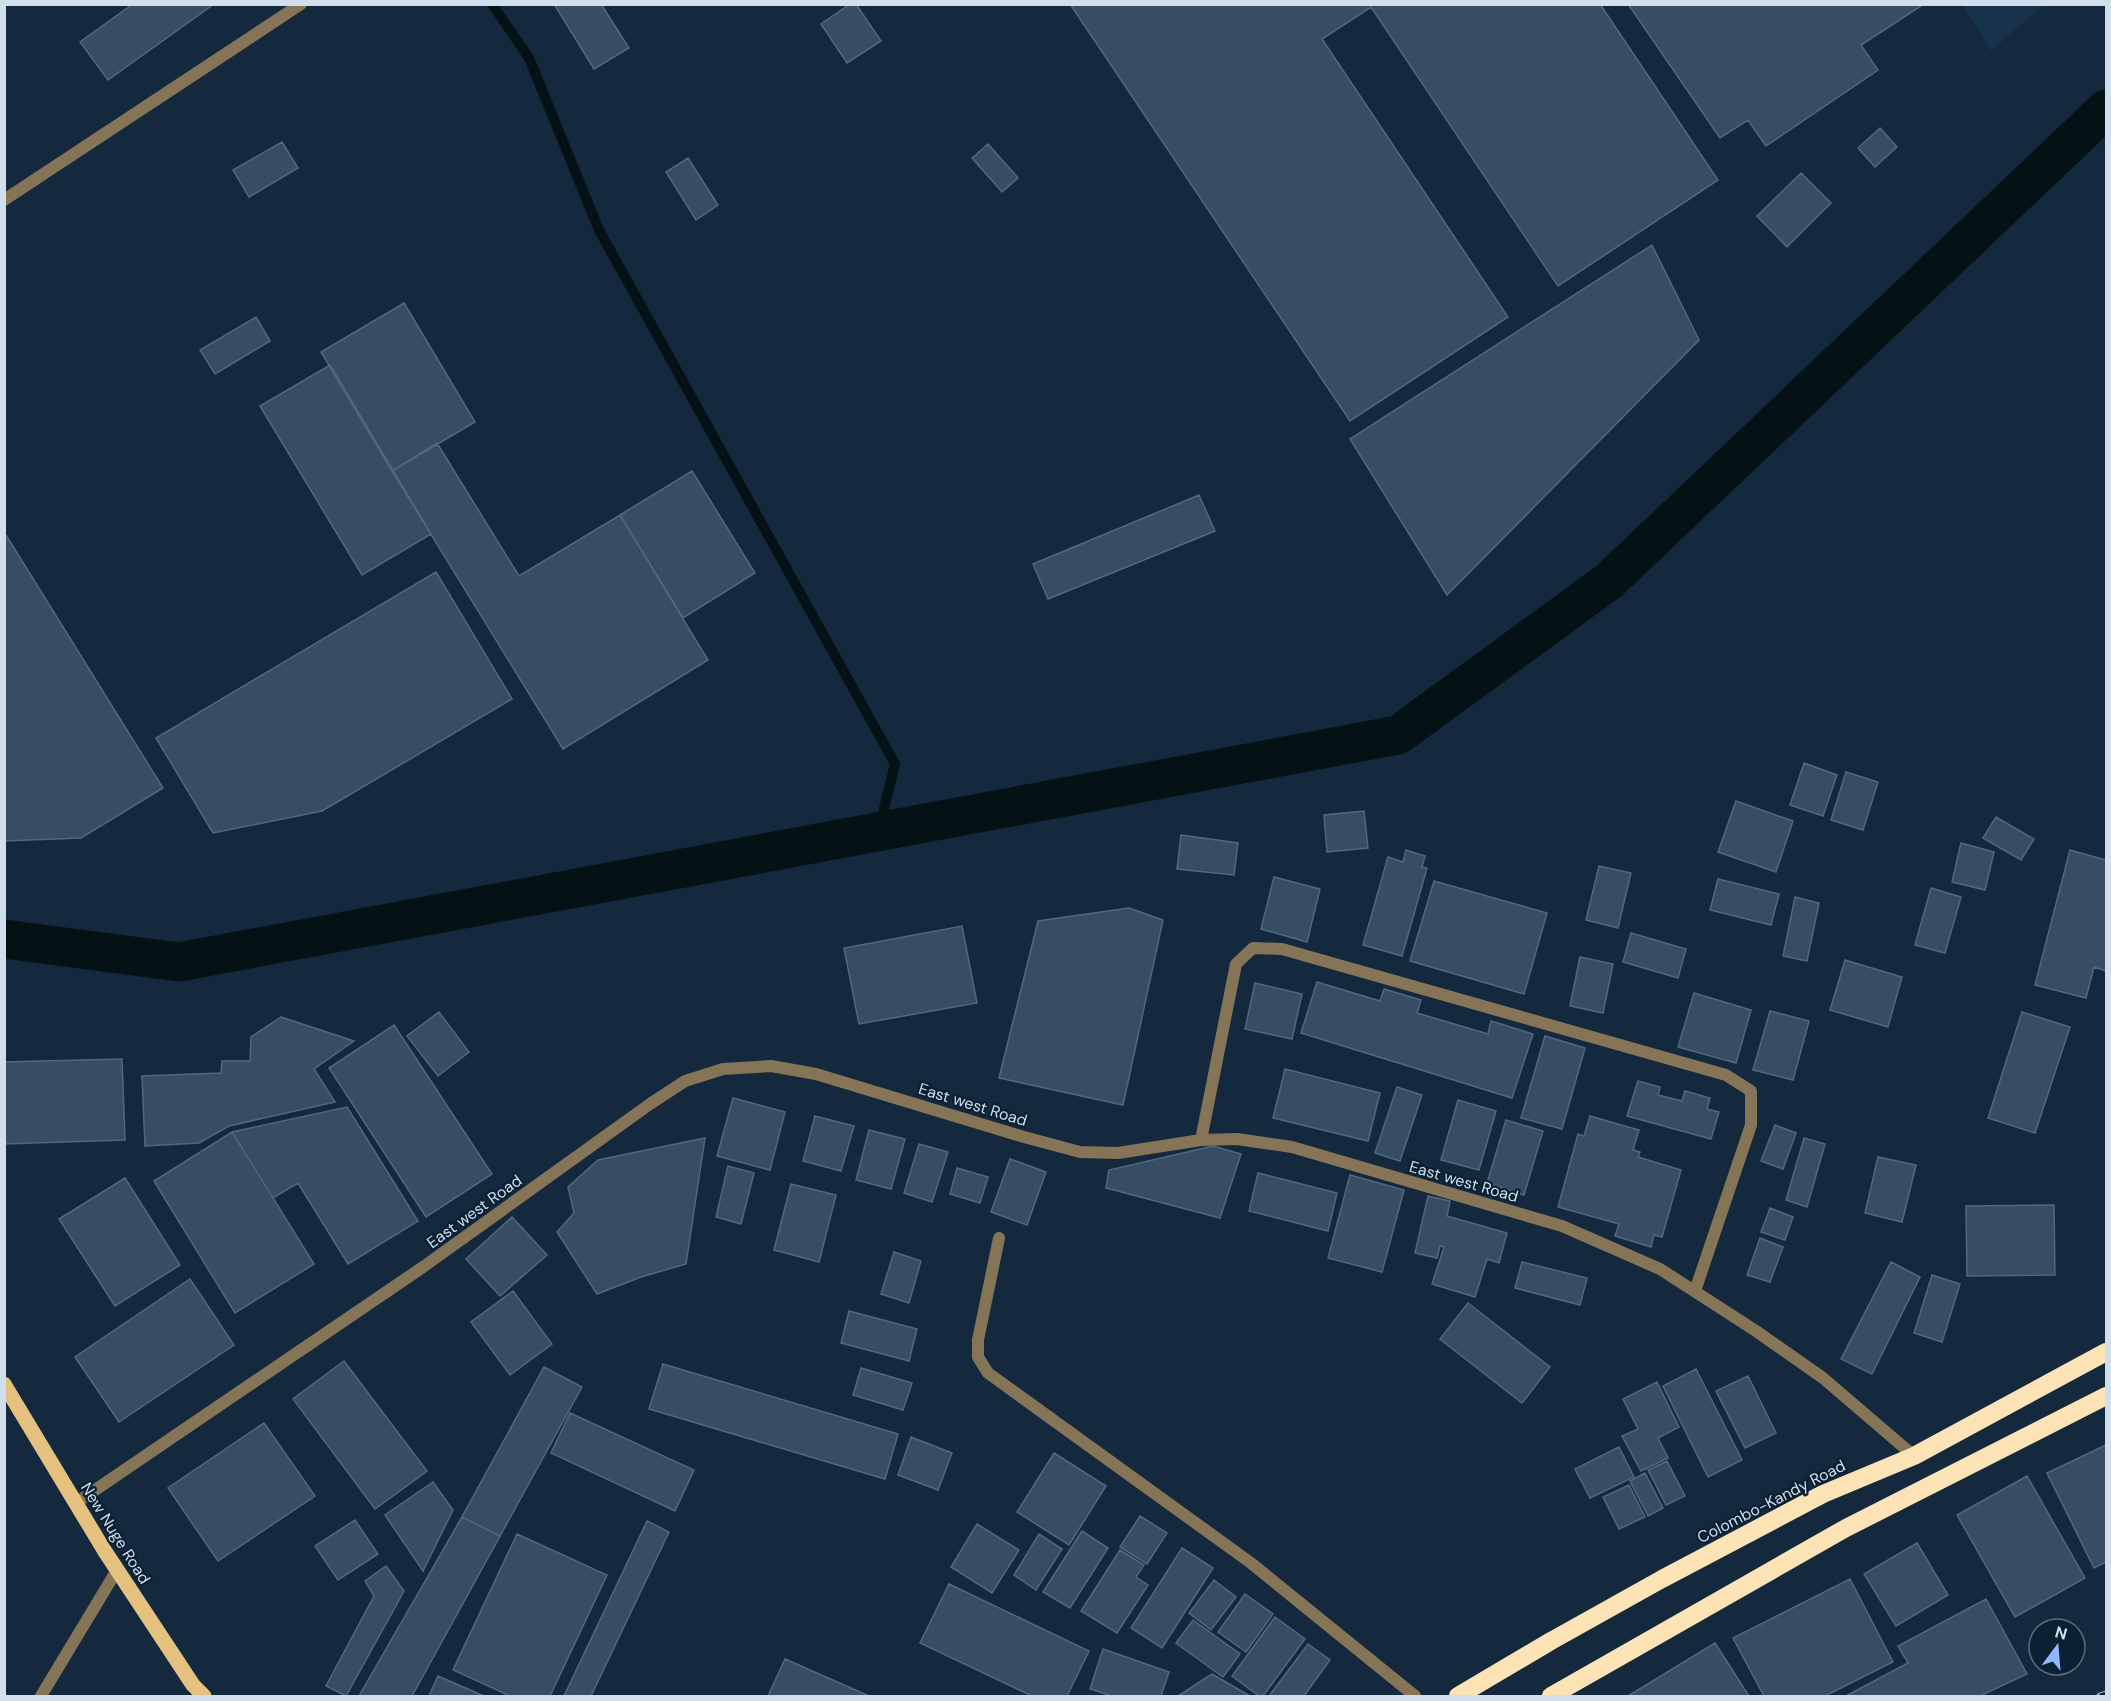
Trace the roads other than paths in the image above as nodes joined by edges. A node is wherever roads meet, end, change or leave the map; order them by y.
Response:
1 (301, 4) edge
2 (4, 200) edge
3 (1202, 1140) junction
4 (999, 1238) dead end
5 (1695, 1291) junction
6 (2106, 1353) edge
7 (4, 1384) edge
8 (2106, 1396) edge
9 (1914, 1456) junction
10 (76, 1503) junction
11 (117, 1570) junction
12 (41, 1696) edge
13 (204, 1696) edge
14 (1415, 1696) edge
15 (1458, 1696) edge
16 (1551, 1696) edge

1 - 2 street
3 - 5 street, East west Road
3 - 5 street
3 - 10 street, East west Road
4 - 14 street
5 - 9 street, East west Road
6 - 9 highway, Colombo-Kandy Road
7 - 10 main road, New Nuge Road
8 - 16 highway
9 - 15 highway, Colombo-Kandy Road
10 - 11 main road, New Nuge Road
11 - 12 street
11 - 13 main road, New Nuge Road

